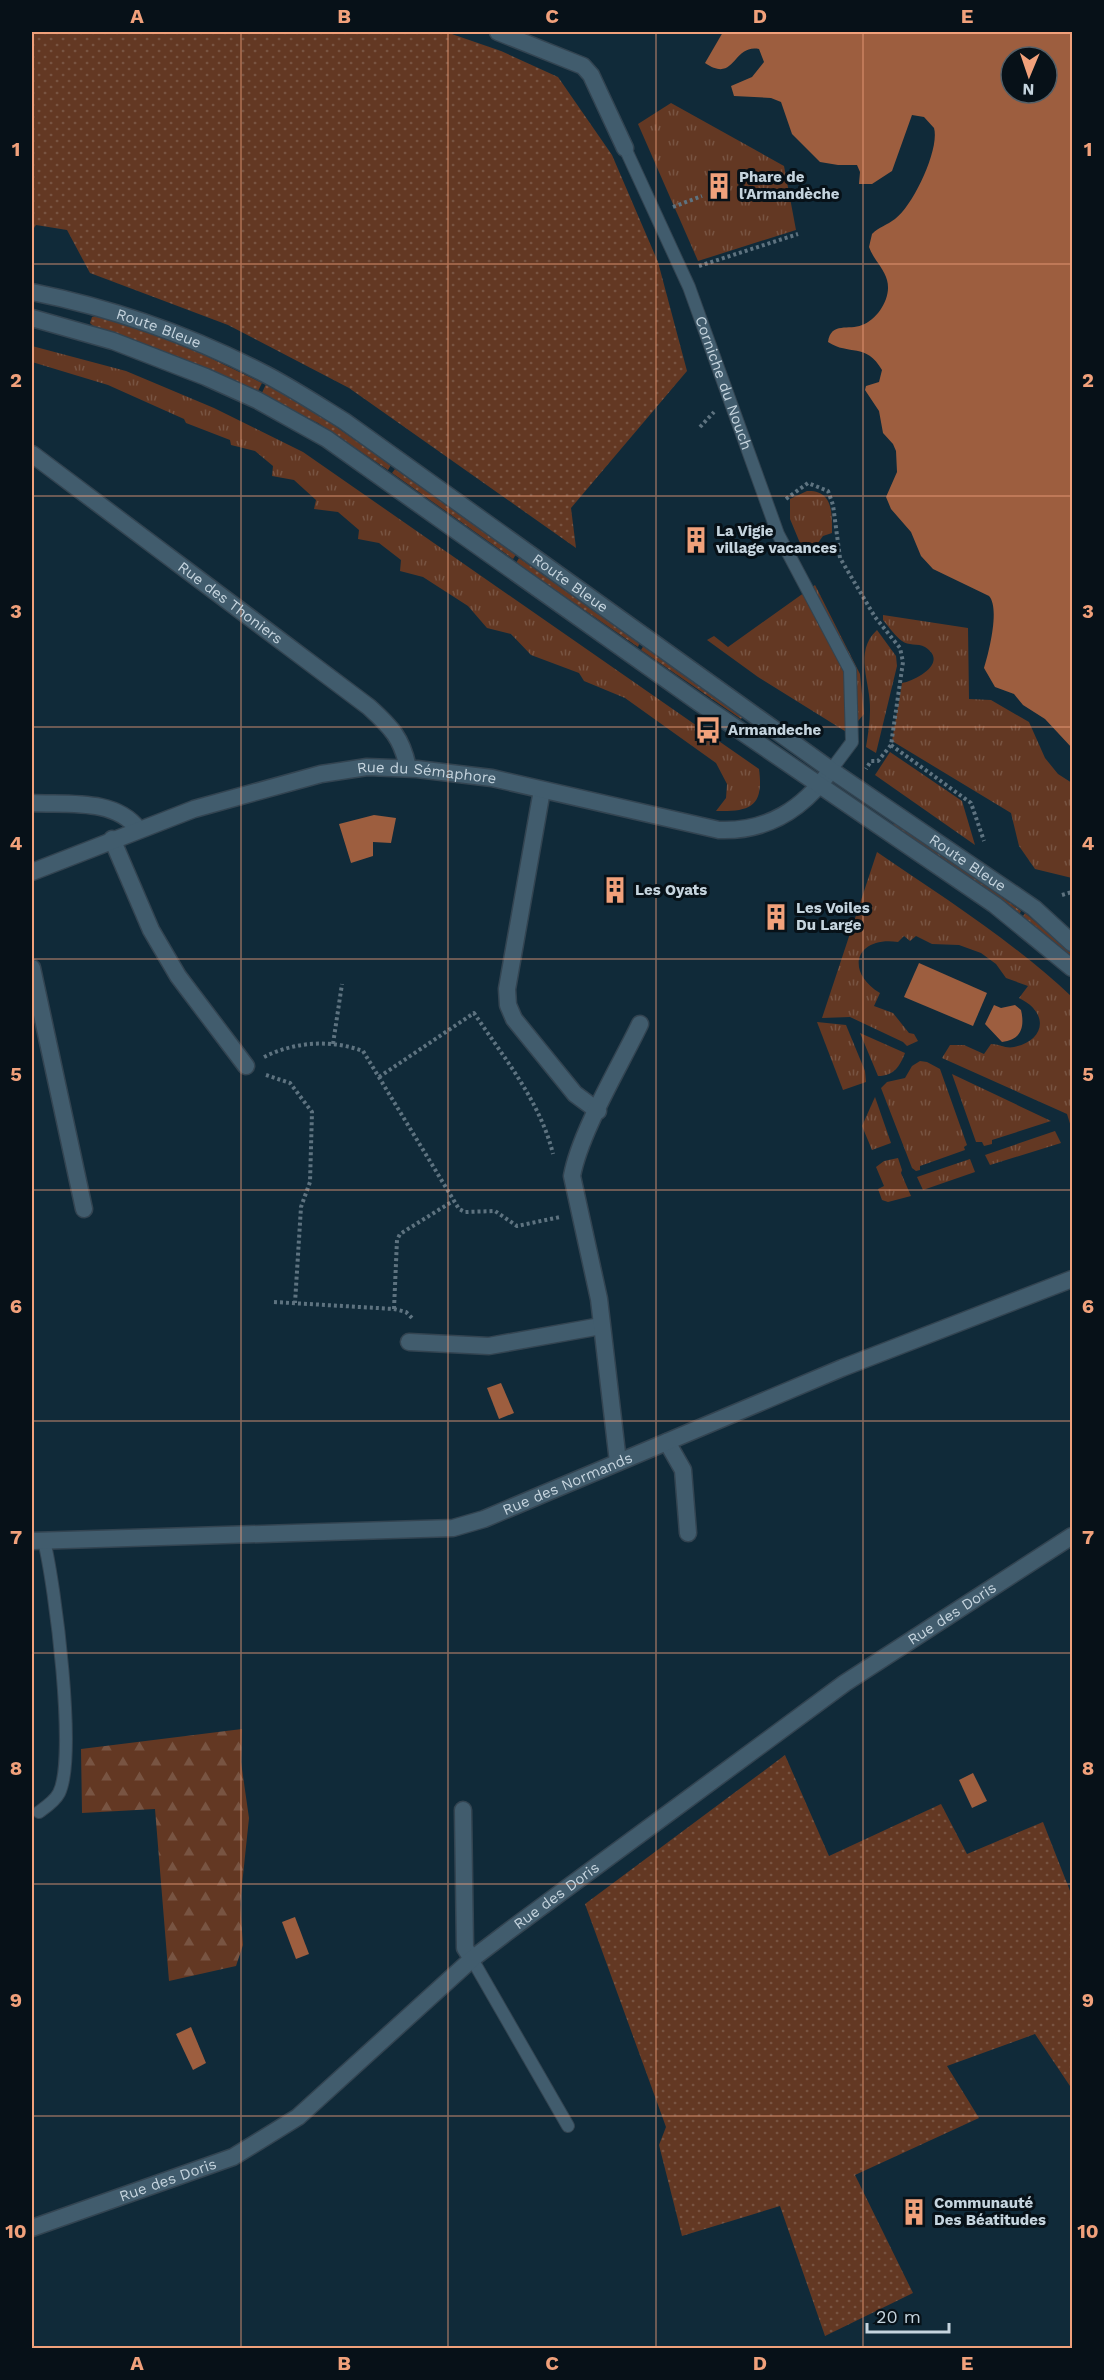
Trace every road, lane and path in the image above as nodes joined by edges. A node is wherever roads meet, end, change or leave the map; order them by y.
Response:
1 (498, 32) edge
2 (625, 148) joint
3 (702, 196) dead end
4 (674, 207) dead end
5 (798, 234) dead end
6 (682, 271) junction
7 (32, 292) edge
8 (32, 318) edge
9 (32, 454) edge
10 (778, 534) junction
11 (891, 745) junction
12 (872, 761) dead end
13 (408, 768) junction
14 (831, 770) junction
15 (820, 785) junction
16 (542, 789) junction
17 (32, 803) edge
18 (138, 829) junction
19 (112, 839) junction
20 (984, 841) dead end
21 (32, 872) edge
22 (1072, 892) edge
23 (1062, 896) dead end
24 (1072, 943) edge
25 (32, 968) edge
26 (1072, 968) edge
27 (342, 984) dead end
28 (640, 1024) dead end
29 (333, 1044) junction
30 (246, 1066) junction
31 (379, 1077) junction
32 (598, 1111) junction
33 (554, 1158) dead end
34 (453, 1201) junction
35 (84, 1209) dead end
36 (578, 1212) junction
37 (1072, 1279) edge
38 (274, 1302) dead end
39 (295, 1303) junction
40 (394, 1310) junction
41 (601, 1326) junction
42 (413, 1342) joint
43 (667, 1442) junction
44 (618, 1462) junction
45 (688, 1533) dead end
46 (1072, 1536) edge
47 (38, 1541) edge
48 (463, 1810) dead end
49 (39, 1812) dead end
50 (472, 1959) junction
51 (568, 2126) dead end
52 (32, 2228) edge

1 - 2 street, Corniche du Nouch
2 - 6 lane, Corniche du Nouch
3 - 4 path
5 - 6 path
6 - 10 lane, Corniche du Nouch
7 - 14 street, Route Bleue
8 - 15 street, Route Bleue
9 - 13 street, Rue des Thoniers
10 - 11 path
10 - 14 lane, Corniche du Nouch
11 - 12 path
11 - 20 path
13 - 16 street, Rue du Sémaphore
13 - 18 street, Rue du Sémaphore
14 - 15 street, Corniche du Nouch
14 - 24 street, Route Bleue
15 - 16 street, Rue du Sémaphore
15 - 26 street, Route Bleue
16 - 32 street
17 - 18 street
18 - 19 street, Rue du Sémaphore
19 - 21 street, Rue du Sémaphore
19 - 30 street
22 - 23 path
25 - 35 street
27 - 29 path
28 - 32 street
29 - 30 path
29 - 31 path
30 - 39 path
31 - 33 path
31 - 34 path
32 - 36 street
34 - 36 path
34 - 40 path
36 - 41 street
37 - 43 street, Rue des Normands
38 - 39 path
39 - 40 path
40 - 42 path
41 - 42 street
41 - 44 street
43 - 44 street, Rue des Normands
43 - 45 street
44 - 47 street, Rue des Normands
46 - 50 street, Rue des Doris
47 - 49 lane
48 - 50 street
50 - 51 lane
50 - 52 street, Rue des Doris

